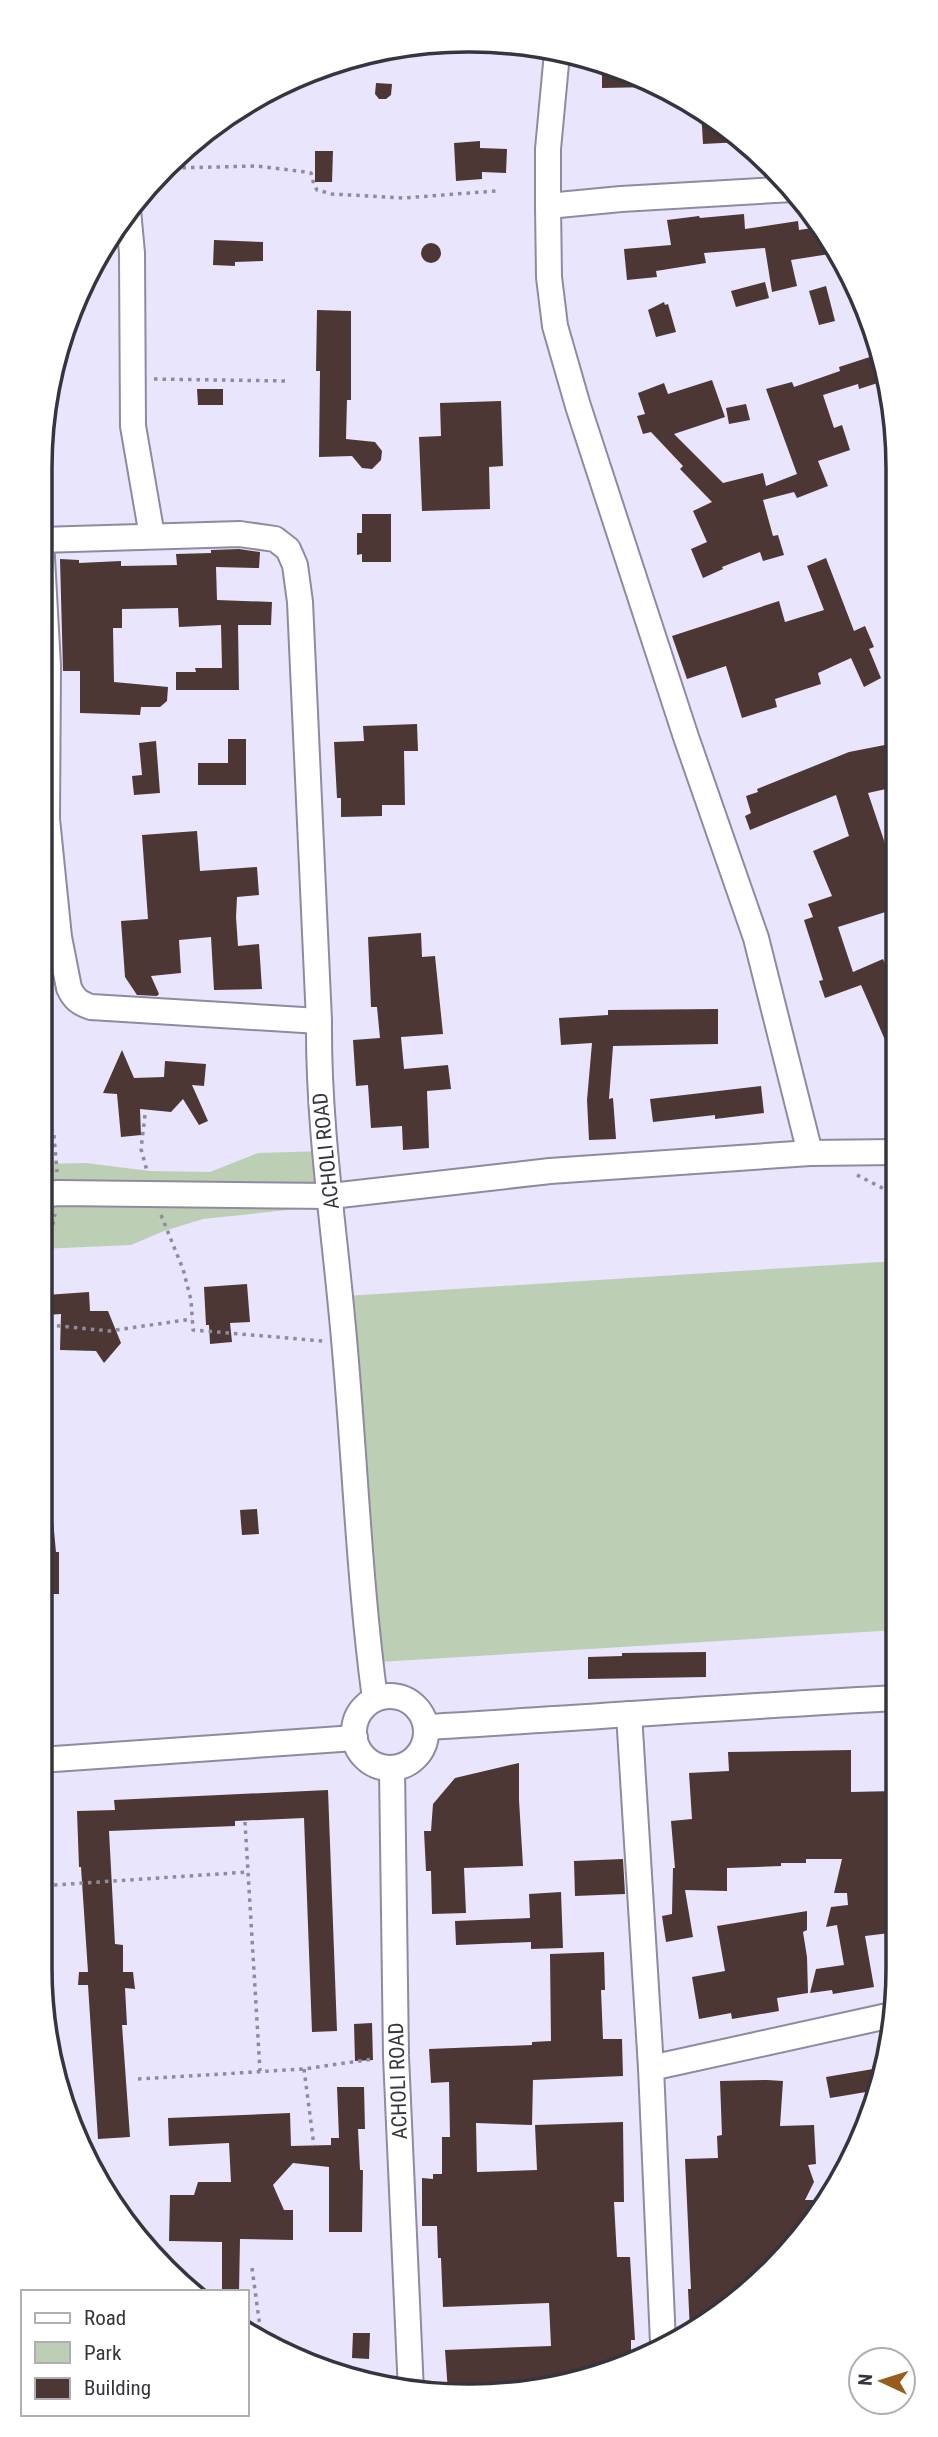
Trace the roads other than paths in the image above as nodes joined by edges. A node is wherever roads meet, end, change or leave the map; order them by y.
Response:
1 (556, 62) edge
2 (778, 190) edge
3 (548, 206) junction
4 (130, 228) edge
5 (152, 536) junction
6 (52, 540) edge
7 (52, 868) edge
8 (320, 1021) junction
9 (886, 1152) edge
10 (810, 1153) junction
11 (52, 1194) edge
12 (331, 1196) junction
13 (375, 1699) junction
14 (886, 1699) edge
15 (629, 1714) junction
16 (426, 1727) junction
17 (355, 1738) junction
18 (52, 1758) edge
19 (392, 1769) junction
20 (883, 2017) edge
21 (651, 2068) junction
22 (663, 2337) edge
23 (410, 2380) edge

1 - 3 street
2 - 3 street
3 - 10 street
4 - 5 street
5 - 6 street
5 - 8 street, ACHOLI ROAD
7 - 8 street
8 - 12 street, ACHOLI ROAD
9 - 10 street
10 - 12 street
11 - 12 street
12 - 13 street, ACHOLI ROAD
13 - 16 street
13 - 17 street
14 - 15 street
15 - 16 street
15 - 21 street
16 - 19 street
17 - 18 street
17 - 19 street
19 - 23 street, ACHOLI ROAD
20 - 21 street
21 - 22 street

